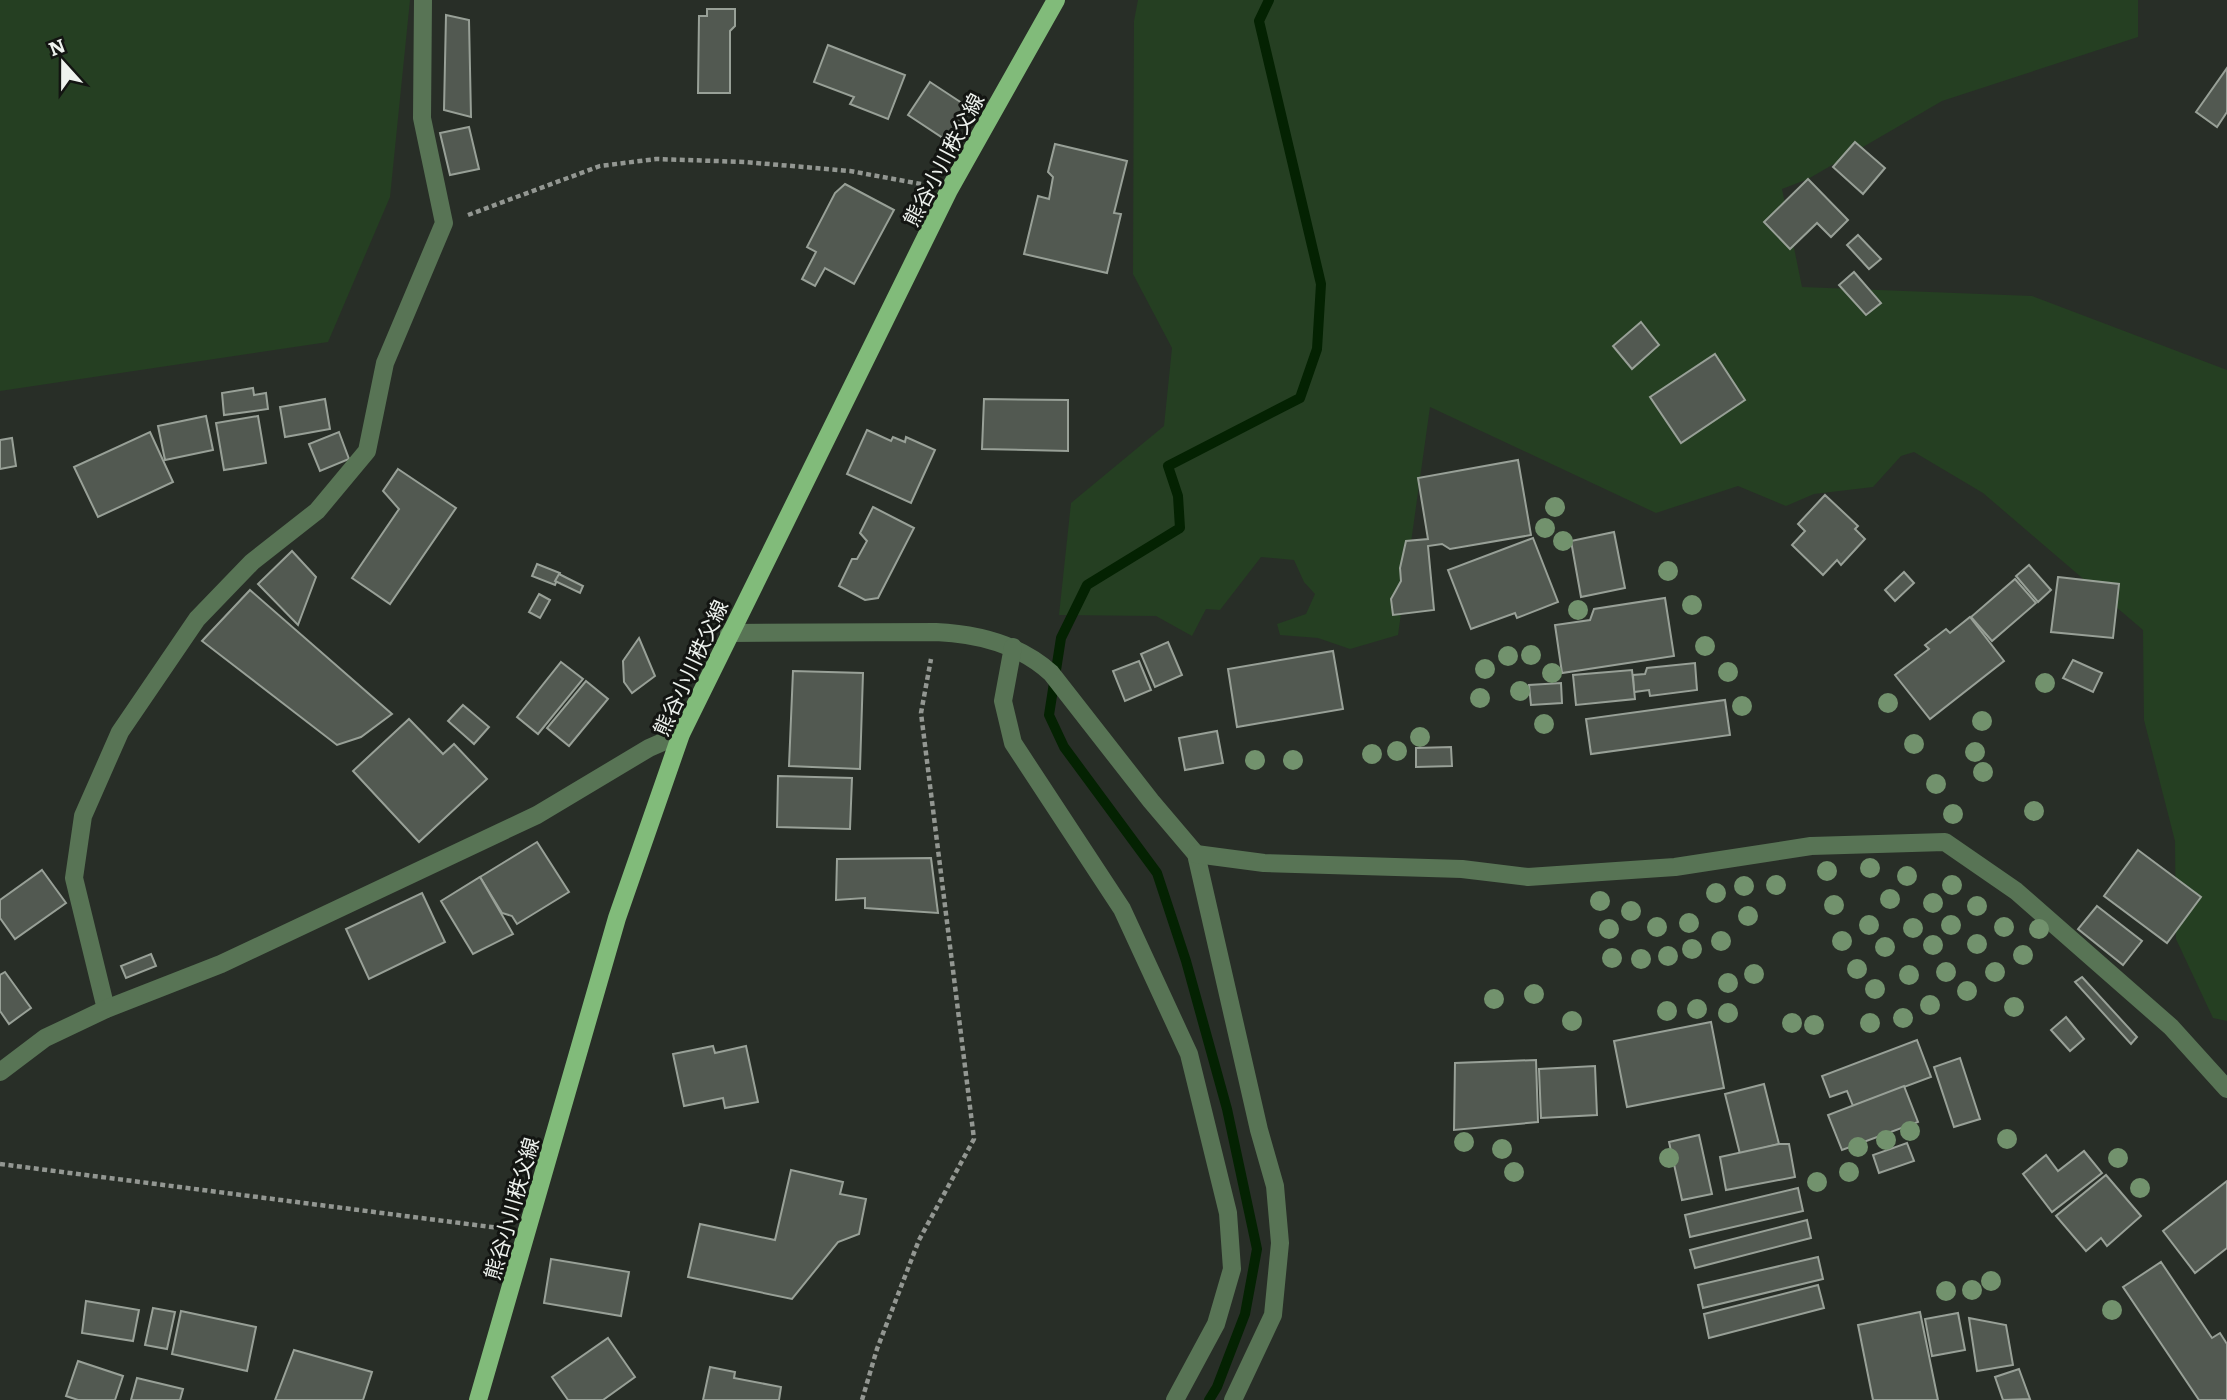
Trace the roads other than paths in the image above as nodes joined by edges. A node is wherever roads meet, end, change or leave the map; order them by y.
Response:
1 (423, 0) edge
2 (1056, 0) edge
3 (729, 633) junction
4 (1013, 647) junction
5 (681, 734) junction
6 (1196, 854) junction
7 (106, 1009) junction
8 (0, 1073) edge
9 (2227, 1089) edge
10 (478, 1400) edge
11 (1175, 1400) edge
12 (1233, 1400) edge

1 - 7 street
2 - 3 main road, 熊谷小川秩父線
3 - 4 street
3 - 5 main road, 熊谷小川秩父線
4 - 6 street
4 - 11 street
5 - 7 street
5 - 10 main road, 熊谷小川秩父線
6 - 9 street
6 - 12 street
7 - 8 street

